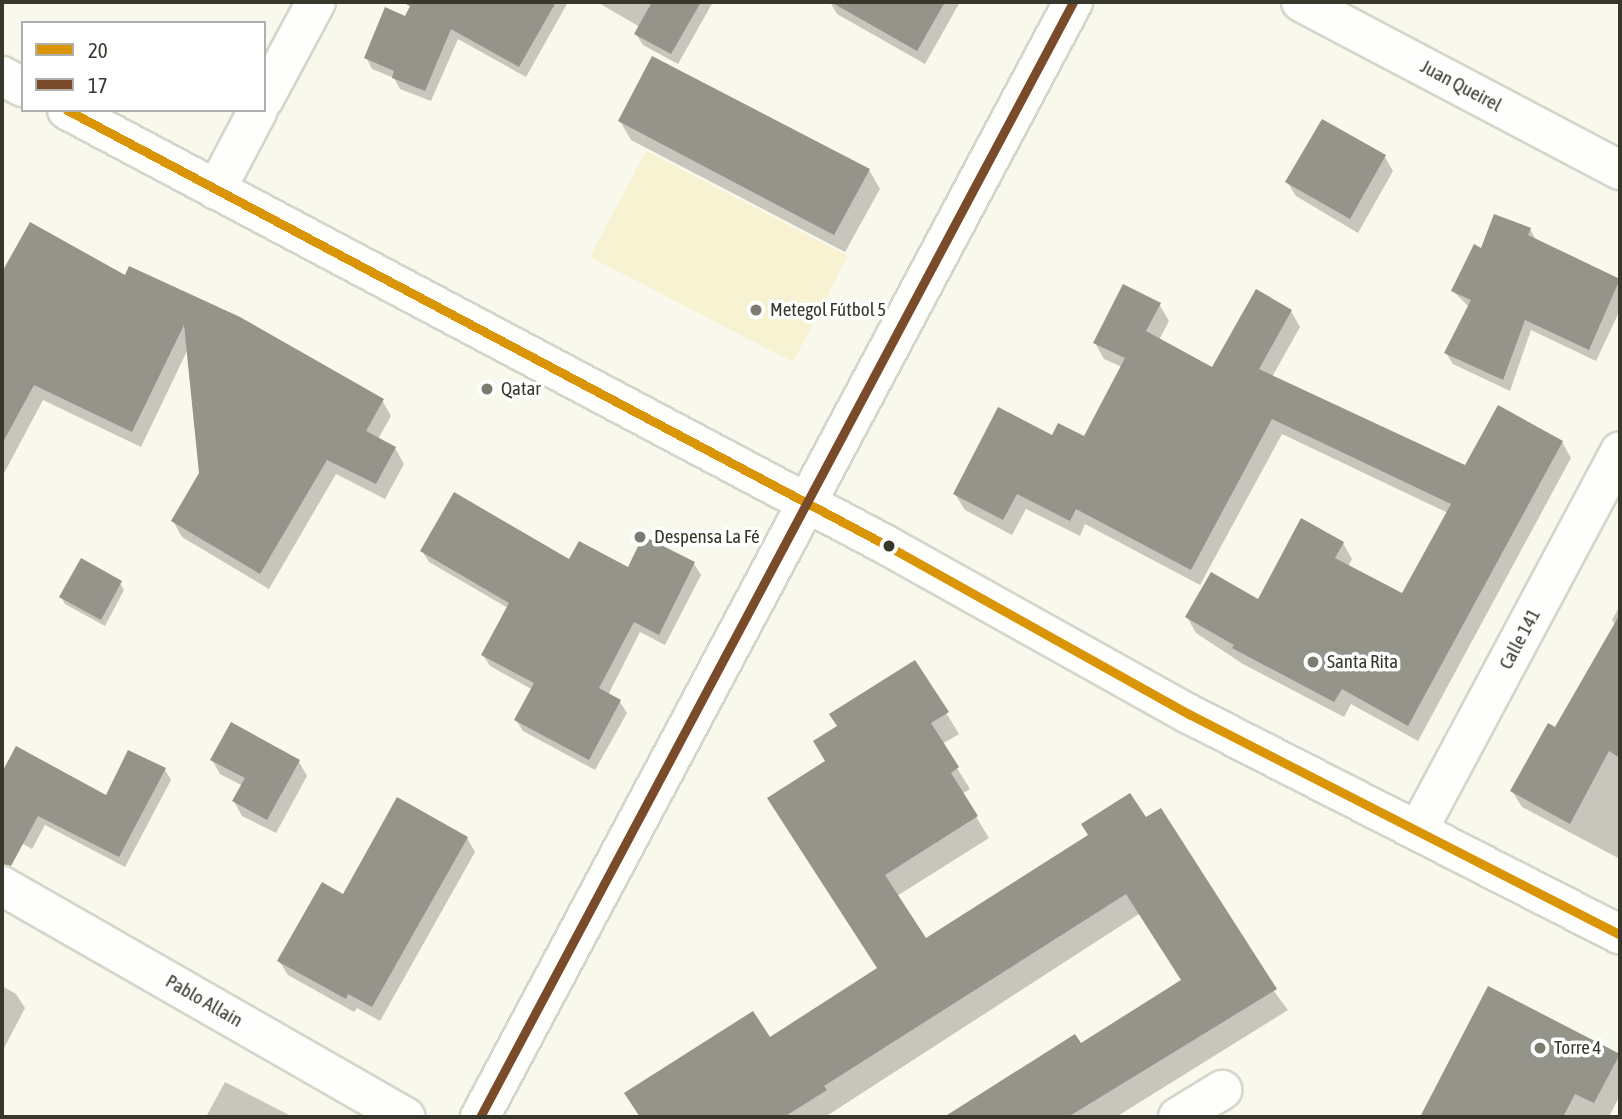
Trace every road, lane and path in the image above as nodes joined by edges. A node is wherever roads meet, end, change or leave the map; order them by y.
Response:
1 (316, 2) edge
2 (1073, 2) edge
3 (1301, 2) edge
4 (2, 76) edge
5 (21, 86) edge
6 (266, 95) edge
7 (70, 112) edge
8 (257, 112) edge
9 (1620, 170) edge
10 (216, 190) junction
11 (1620, 451) edge
12 (806, 503) junction
13 (1419, 828) junction
14 (2, 886) edge
15 (1620, 935) edge
16 (1222, 1090) dead end
17 (406, 1117) edge
18 (481, 1117) edge
19 (1178, 1117) edge

1 - 6 main road
2 - 12 main road
3 - 9 main road, Juan Queirel
4 - 5 main road
7 - 10 main road
8 - 10 main road
10 - 12 main road
11 - 13 main road, Calle 141
12 - 13 main road
12 - 18 main road
13 - 15 main road
14 - 17 main road, Pablo Allain
16 - 19 main road

